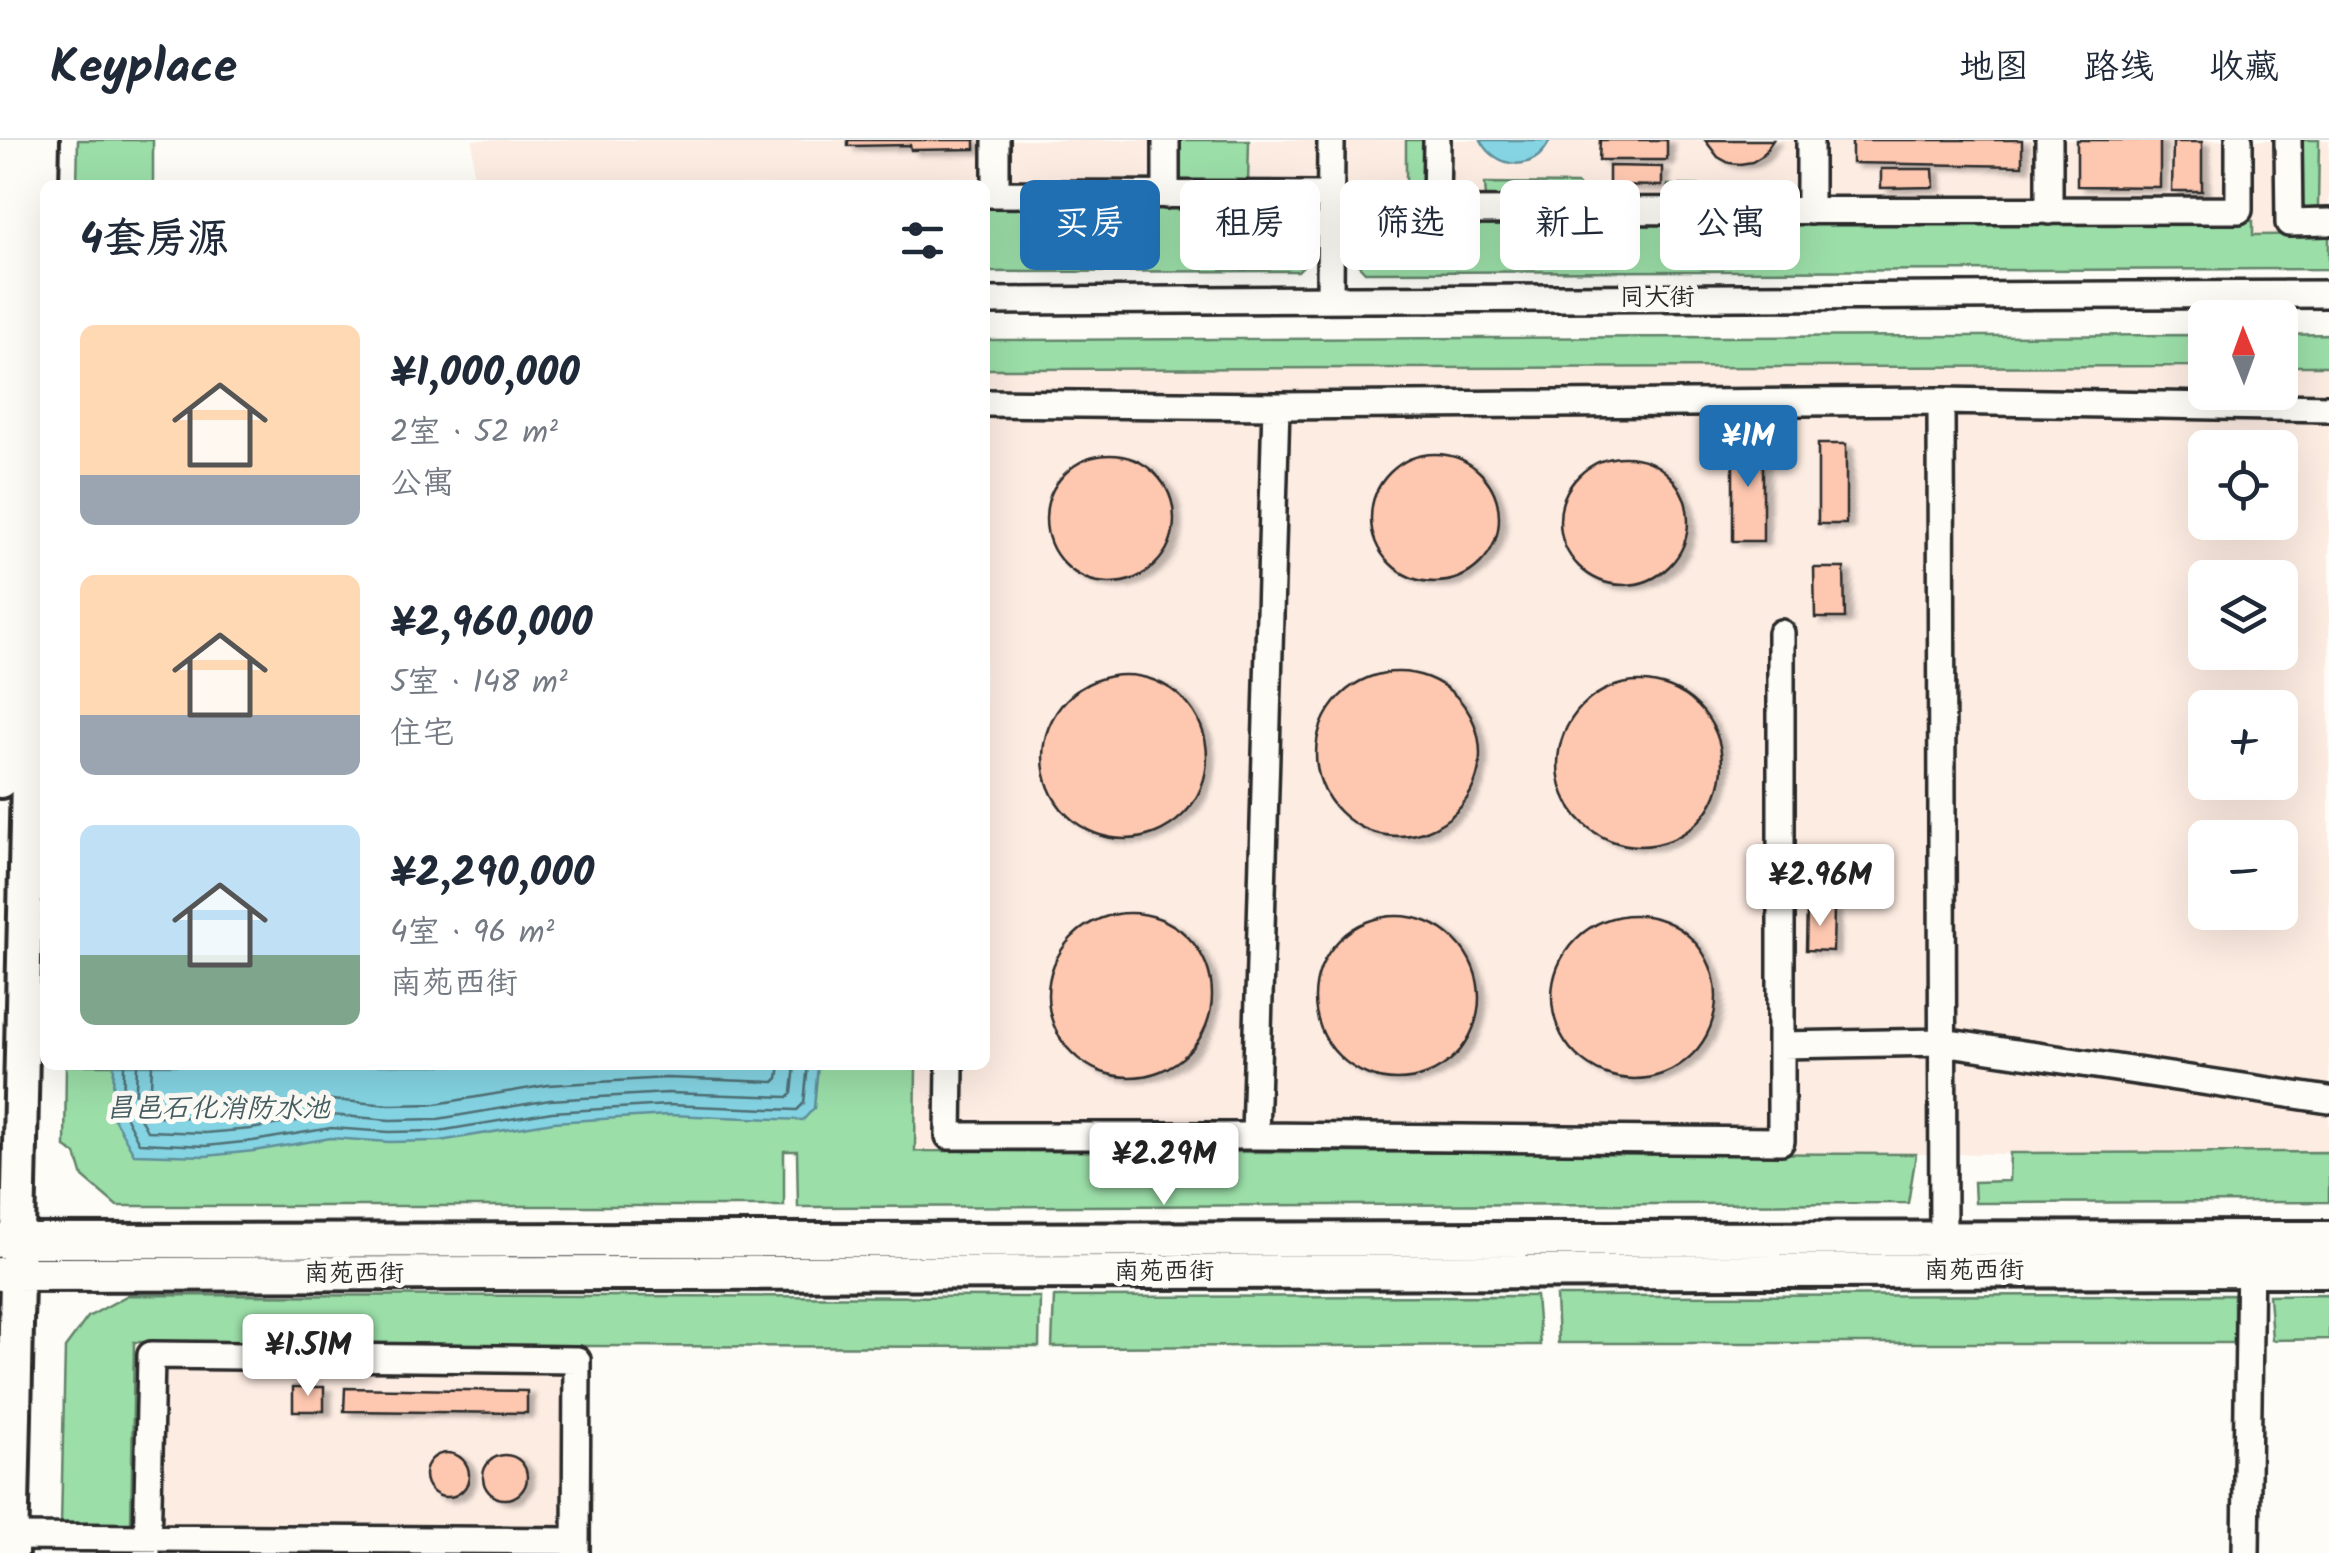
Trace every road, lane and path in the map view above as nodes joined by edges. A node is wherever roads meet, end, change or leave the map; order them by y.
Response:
1 (13, 140) edge
2 (42, 140) edge
3 (996, 140) edge
4 (1166, 140) edge
5 (1331, 140) edge
6 (1437, 140) edge
7 (1810, 140) edge
8 (2049, 140) edge
9 (2239, 140) edge
10 (2288, 140) edge
11 (991, 194) edge
12 (1166, 195) junction
13 (1330, 195) junction
14 (2049, 210) junction
15 (1810, 211) junction
16 (2329, 222) edge
17 (2329, 294) edge
18 (1330, 299) junction
19 (990, 301) edge
20 (23, 305) edge
21 (1941, 401) junction
22 (990, 402) edge
23 (1276, 406) junction
24 (2329, 408) edge
25 (1781, 633) dead end
26 (10, 688) edge
27 (0, 782) edge
28 (1943, 1042) junction
29 (1781, 1044) junction
30 (950, 1070) edge
31 (2329, 1100) edge
32 (1255, 1136) junction
33 (2329, 1238) edge
34 (8, 1241) edge
35 (2250, 1254) junction
36 (1943, 1255) junction
37 (2329, 1270) edge
38 (8, 1274) edge
39 (11, 1545) edge
40 (147, 1546) edge
41 (576, 1547) edge
42 (2246, 1553) edge

1 - 20 main road
2 - 20 main road
3 - 11 street
4 - 12 street
5 - 13 street
6 - 15 street
7 - 15 street
8 - 14 street
9 - 14 street
10 - 16 street
11 - 12 street
12 - 13 street
13 - 18 street
14 - 15 street
17 - 18 street, 同大街
18 - 19 street, 同大街
20 - 26 main road
21 - 23 street
21 - 24 street
21 - 28 street
22 - 23 street
23 - 32 street
25 - 29 street
26 - 27 main road
26 - 34 main road
28 - 29 street
28 - 31 street
28 - 36 street
29 - 32 street
30 - 32 street
33 - 35 main road, 南苑西街
34 - 36 main road, 南苑西街
34 - 38 main road
35 - 36 main road, 南苑西街
35 - 37 main road, 南苑西街
35 - 42 street
36 - 38 main road, 南苑西街
38 - 39 main road
39 - 40 street
40 - 41 street
40 - 41 street

